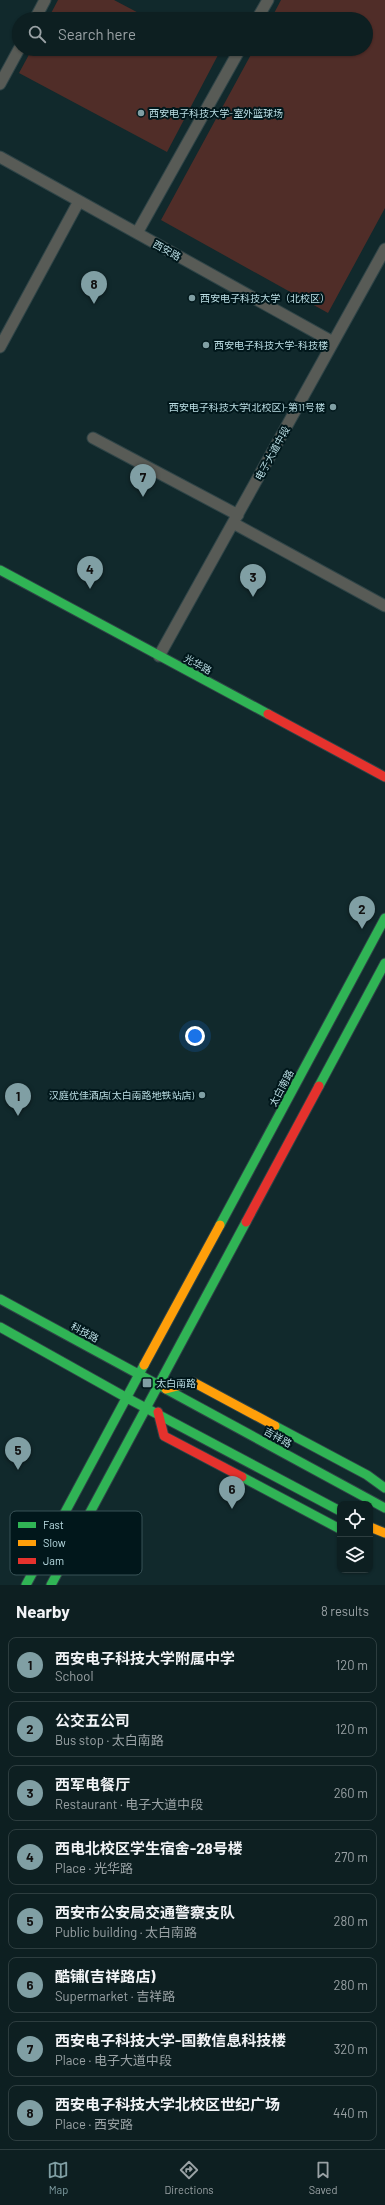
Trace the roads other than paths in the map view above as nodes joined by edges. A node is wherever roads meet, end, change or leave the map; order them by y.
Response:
1 (45, 0) edge
2 (268, 0) edge
3 (39, 12) edge
4 (261, 12) edge
5 (15, 56) edge
6 (236, 56) edge
7 (0, 83) edge
8 (0, 157) edge
9 (79, 201) junction
10 (137, 233) junction
11 (385, 249) edge
12 (333, 342) junction
13 (0, 347) edge
14 (93, 438) dead end
15 (235, 519) junction
16 (0, 570) edge
17 (385, 606) edge
18 (159, 656) junction
19 (385, 777) edge
20 (385, 918) edge
21 (385, 963) edge
22 (0, 1299) edge
23 (0, 1327) edge
24 (139, 1374) junction
25 (163, 1387) junction
26 (127, 1398) junction
27 (147, 1407) junction
28 (158, 1412) junction
29 (385, 1488) edge
30 (337, 1508) edge
31 (385, 1508) edge
32 (66, 1511) edge
33 (90, 1511) edge
34 (337, 1527) edge
35 (373, 1528) edge
36 (385, 1533) edge
37 (373, 1537) edge
38 (385, 1539) edge
39 (31, 1575) edge
40 (55, 1575) edge
41 (26, 1585) edge
42 (50, 1585) edge

1 - 3 street
2 - 4 street
5 - 7 street
6 - 10 street
8 - 9 street, 西安路
9 - 10 street, 西安路
9 - 13 street
10 - 12 street, 西安路
11 - 12 street, 电子大道中段
12 - 15 street, 电子大道中段
14 - 15 street
15 - 17 street
15 - 18 street, 电子大道中段
16 - 18 main road, 光华路
18 - 19 main road, 光华路
20 - 24 main road, 太白南路
21 - 25 main road
22 - 24 main road, 科技路
23 - 26 main road
24 - 25 main road, 科技路
24 - 26 main road, 太白南路
25 - 27 main road
25 - 29 main road
25 - 31 main road, 吉祥路
26 - 27 main road
26 - 32 main road, 太白南路
27 - 28 main road
27 - 33 main road
28 - 30 main road
28 - 34 main road
35 - 36 main road
37 - 38 main road
39 - 41 main road, 太白南路
40 - 42 main road

